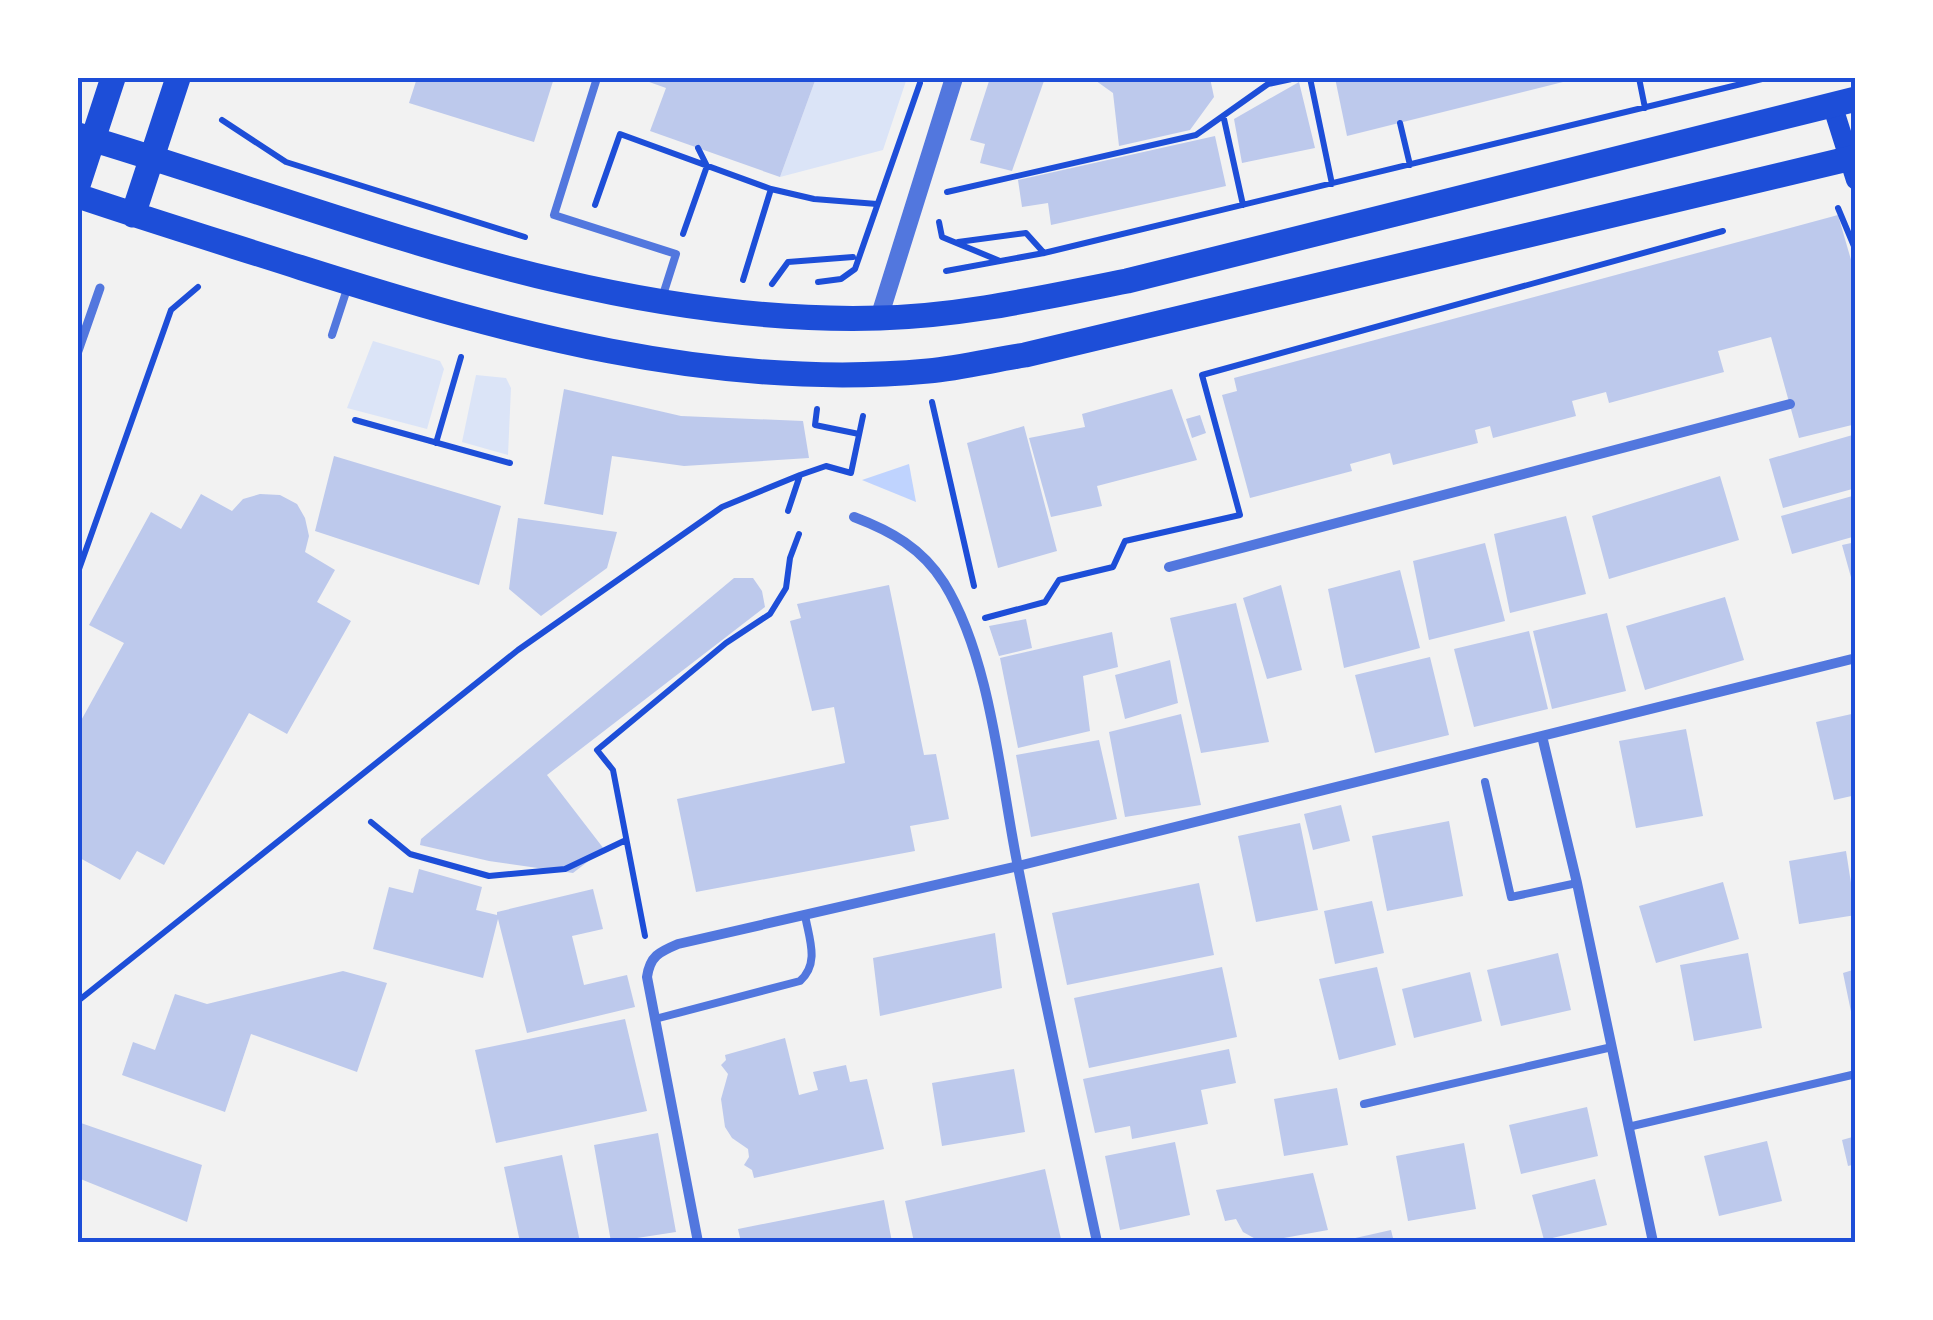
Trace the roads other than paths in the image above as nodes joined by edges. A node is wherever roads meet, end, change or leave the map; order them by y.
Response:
1 (113, 78) edge
2 (178, 78) edge
3 (598, 78) edge
4 (954, 78) edge
5 (1844, 102) edge
6 (85, 137) edge
7 (152, 159) junction
8 (1853, 165) edge
9 (78, 184) edge
10 (78, 196) edge
11 (134, 215) junction
12 (349, 283) junction
13 (100, 288) dead end
14 (660, 302) junction
15 (878, 318) junction
16 (332, 334) dead end
17 (78, 351) edge
18 (1790, 404) dead end
19 (854, 518) dead end
20 (1169, 567) dead end
21 (1856, 658) edge
22 (1542, 736) junction
23 (1485, 782) dead end
24 (1018, 866) junction
25 (1577, 883) junction
26 (805, 915) junction
27 (655, 1019) junction
28 (1612, 1047) junction
29 (1856, 1074) edge
30 (1364, 1104) dead end
31 (1628, 1127) junction
32 (698, 1242) edge
33 (1097, 1242) edge
34 (1653, 1242) edge

1 - 6 main road
2 - 7 main road
3 - 14 lane
4 - 15 street
5 - 8 main road
5 - 15 main road
6 - 7 main road
6 - 9 main road
7 - 11 main road
7 - 14 main road
8 - 12 main road
10 - 11 main road
11 - 12 main road
12 - 16 lane
13 - 17 street
14 - 15 main road
18 - 20 street
19 - 24 street
21 - 22 street
22 - 24 street
22 - 25 street
23 - 25 lane
24 - 26 street
24 - 33 street
25 - 28 street
26 - 27 lane
26 - 27 street
27 - 32 street
28 - 30 lane
28 - 31 street
29 - 31 lane
31 - 34 street

